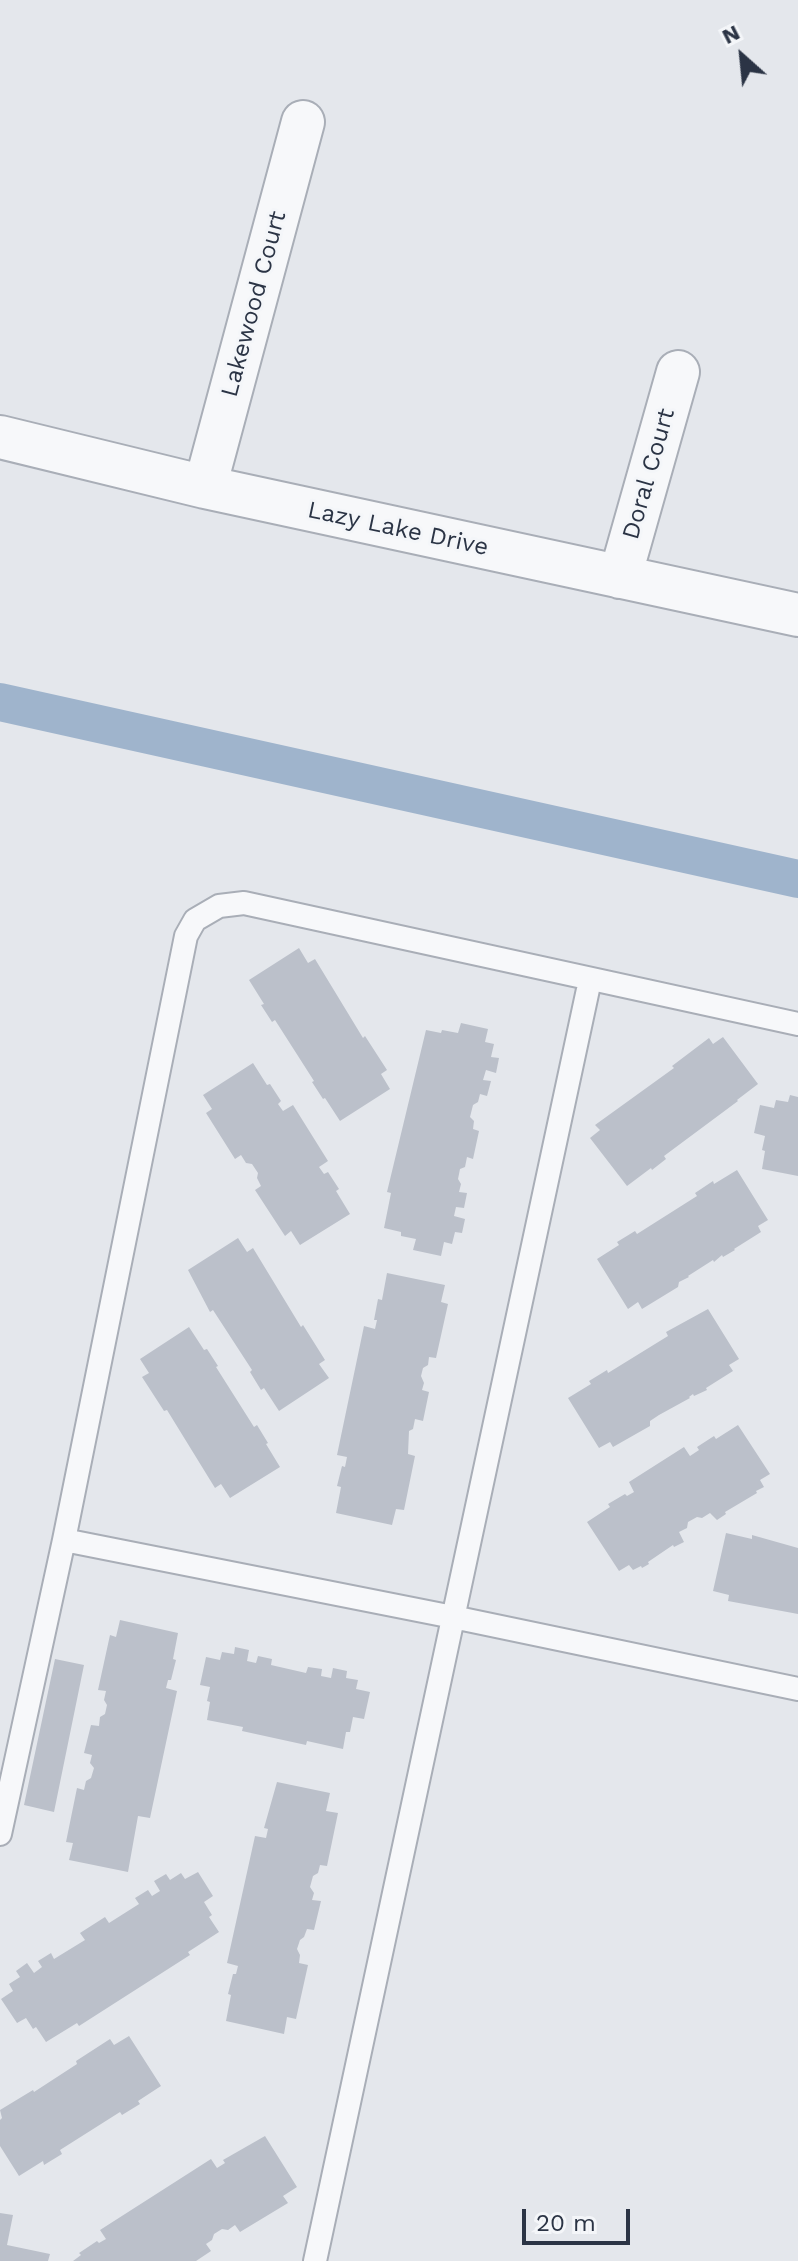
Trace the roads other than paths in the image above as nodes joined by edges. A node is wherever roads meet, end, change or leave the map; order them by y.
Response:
1 (303, 122) dead end
2 (678, 372) dead end
3 (0, 437) edge
4 (205, 487) junction
5 (620, 577) junction
6 (798, 615) edge
7 (590, 980) junction
8 (798, 1024) edge
9 (64, 1540) junction
10 (453, 1617) junction
11 (798, 1689) edge
12 (0, 1834) edge
13 (315, 2261) edge

1 - 4 street, Lakewood Court
2 - 5 street, Doral Court
3 - 4 street, Lazy Lake Drive
4 - 5 street, Lazy Lake Drive
5 - 6 street, Lazy Lake Drive
7 - 8 lane
7 - 9 lane
7 - 10 lane
9 - 10 lane
9 - 12 lane
10 - 11 lane
10 - 13 lane

